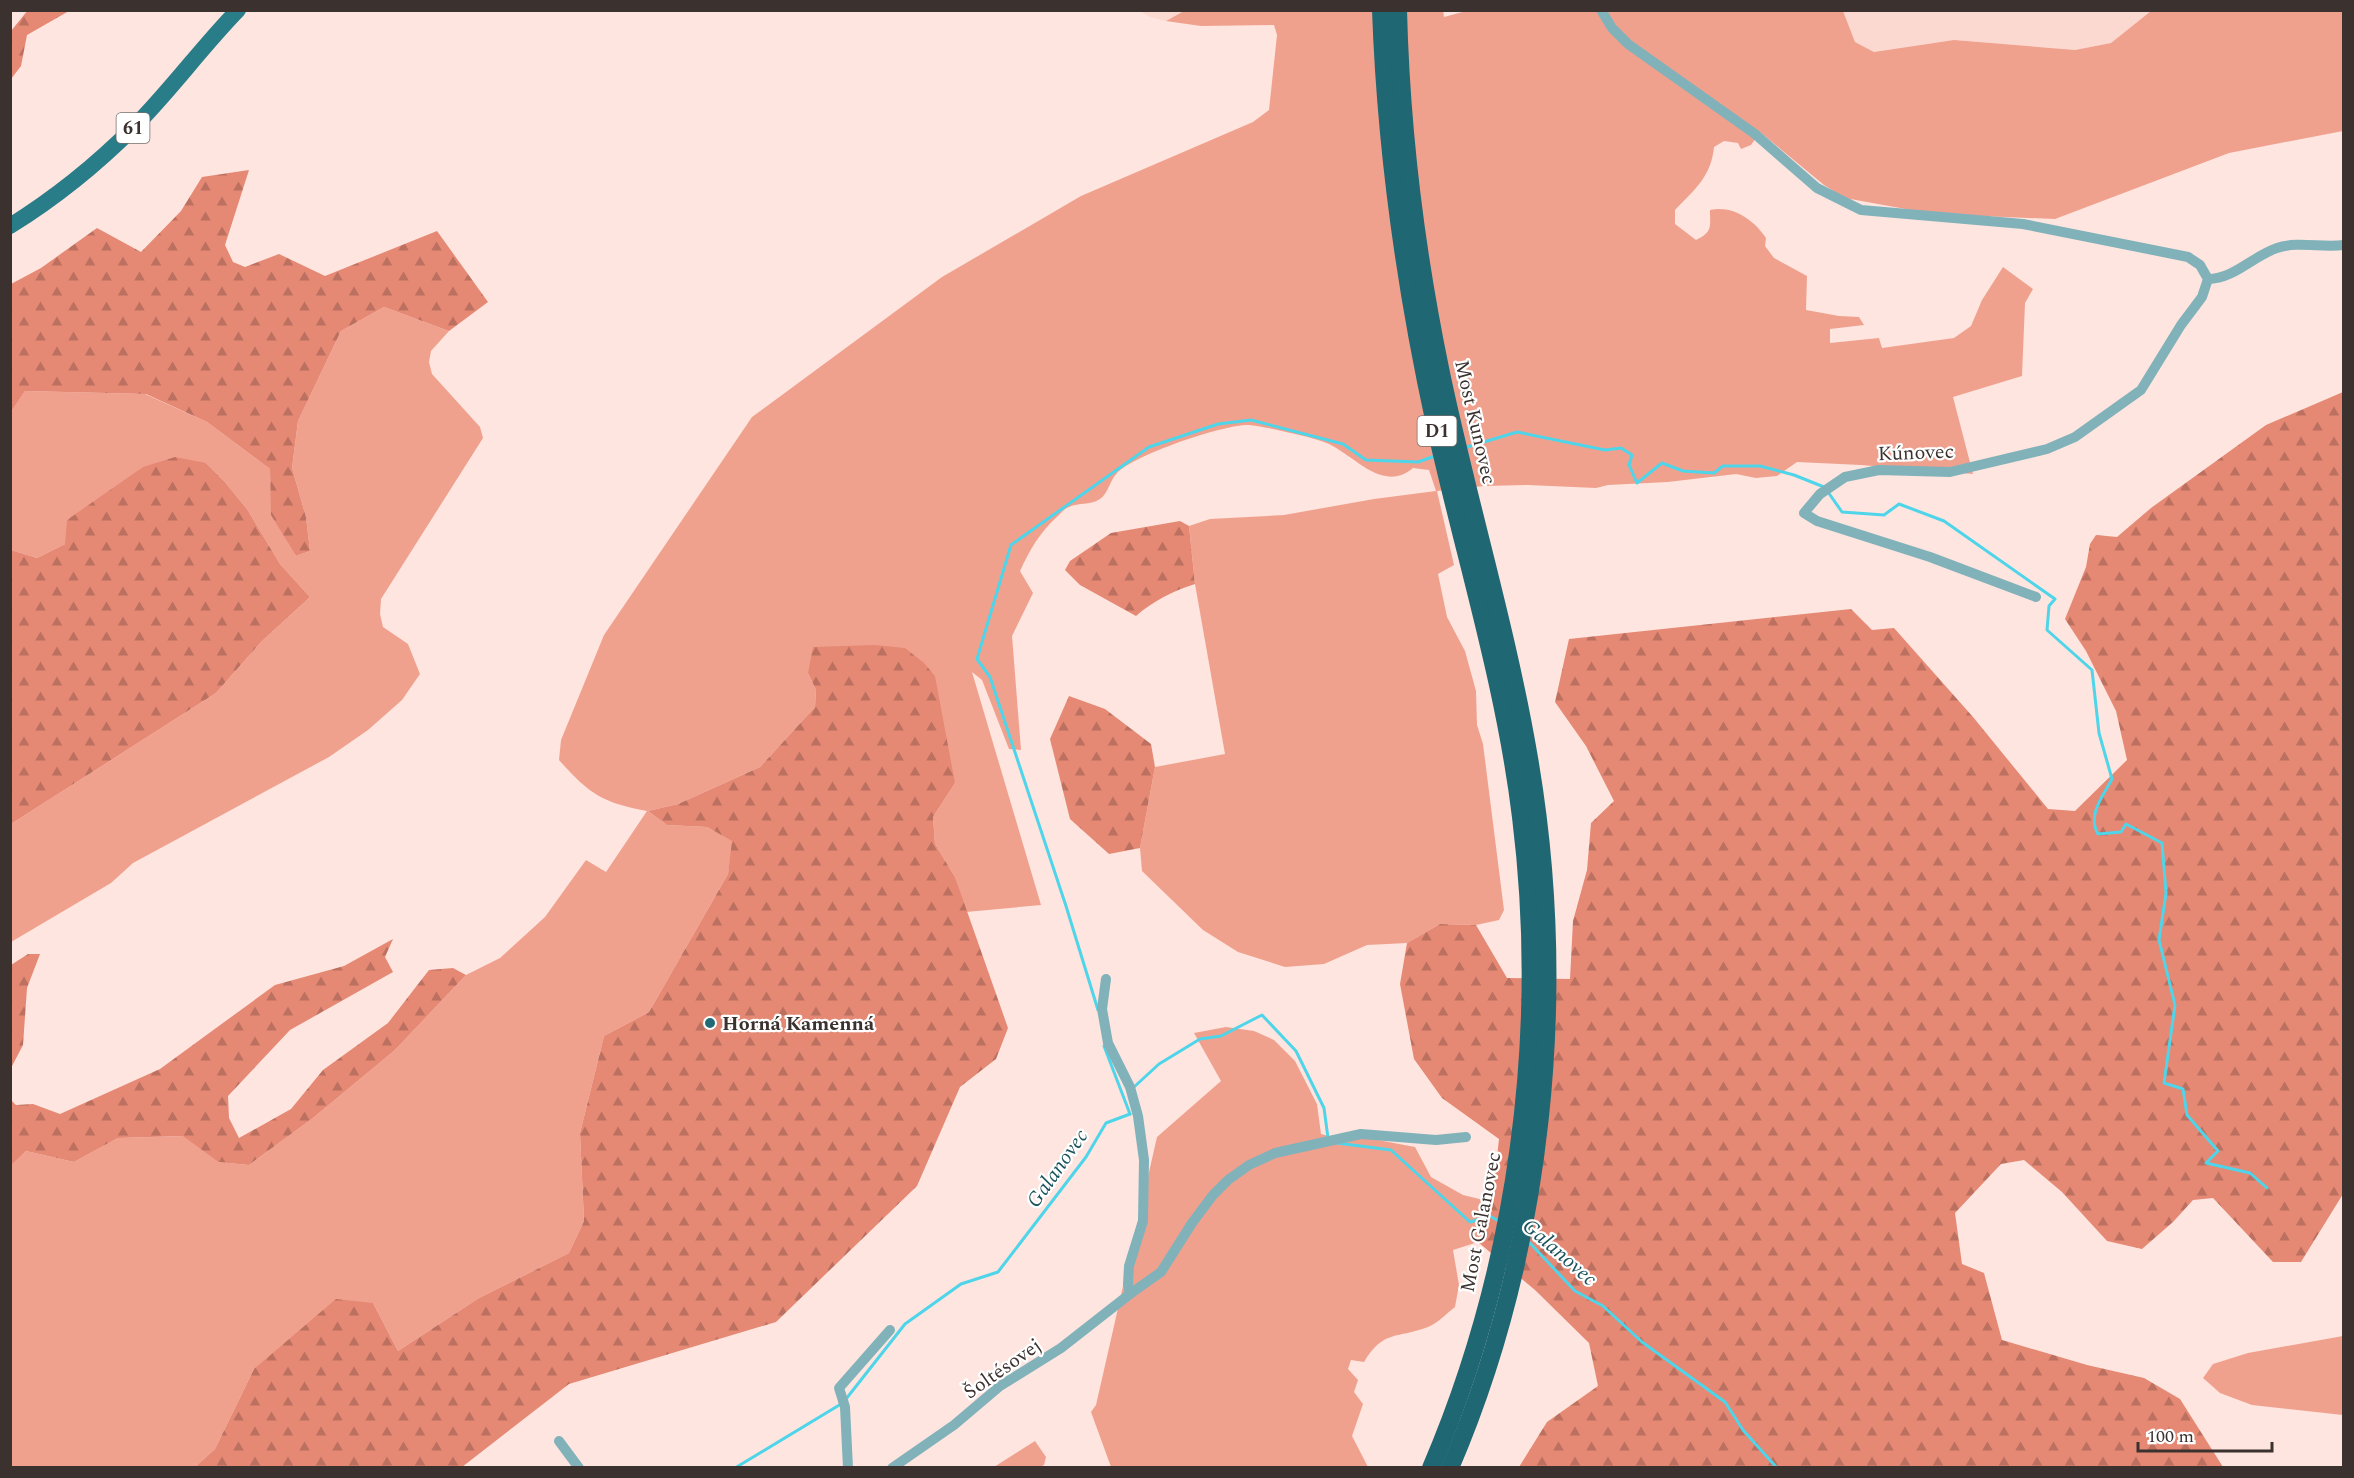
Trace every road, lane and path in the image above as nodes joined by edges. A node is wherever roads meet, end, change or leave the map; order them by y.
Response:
1 (238, 10) edge
2 (1381, 10) edge
3 (1398, 10) edge
4 (1601, 10) edge
5 (10, 226) edge
6 (2343, 245) edge
7 (1413, 270) junction
8 (2208, 279) junction
9 (2036, 597) dead end
10 (1106, 979) dead end
11 (1540, 1000) joint
12 (1466, 1137) dead end
13 (1130, 1294) junction
14 (890, 1330) dead end
15 (559, 1441) dead end
16 (1448, 1456) edge
17 (579, 1467) edge
18 (848, 1467) edge
19 (892, 1467) edge
20 (1431, 1467) edge

1 - 5 main road, 61
2 - 7 highway, D1
3 - 7 highway, D1
4 - 8 street
6 - 8 street
7 - 11 highway, Most Kunovec / D1
8 - 9 street, Kúnovec
10 - 13 street
11 - 16 highway, Most Galanovec / D1
12 - 13 street
13 - 19 street, Šoltésovej
14 - 18 street
15 - 17 street
16 - 20 highway, D1

